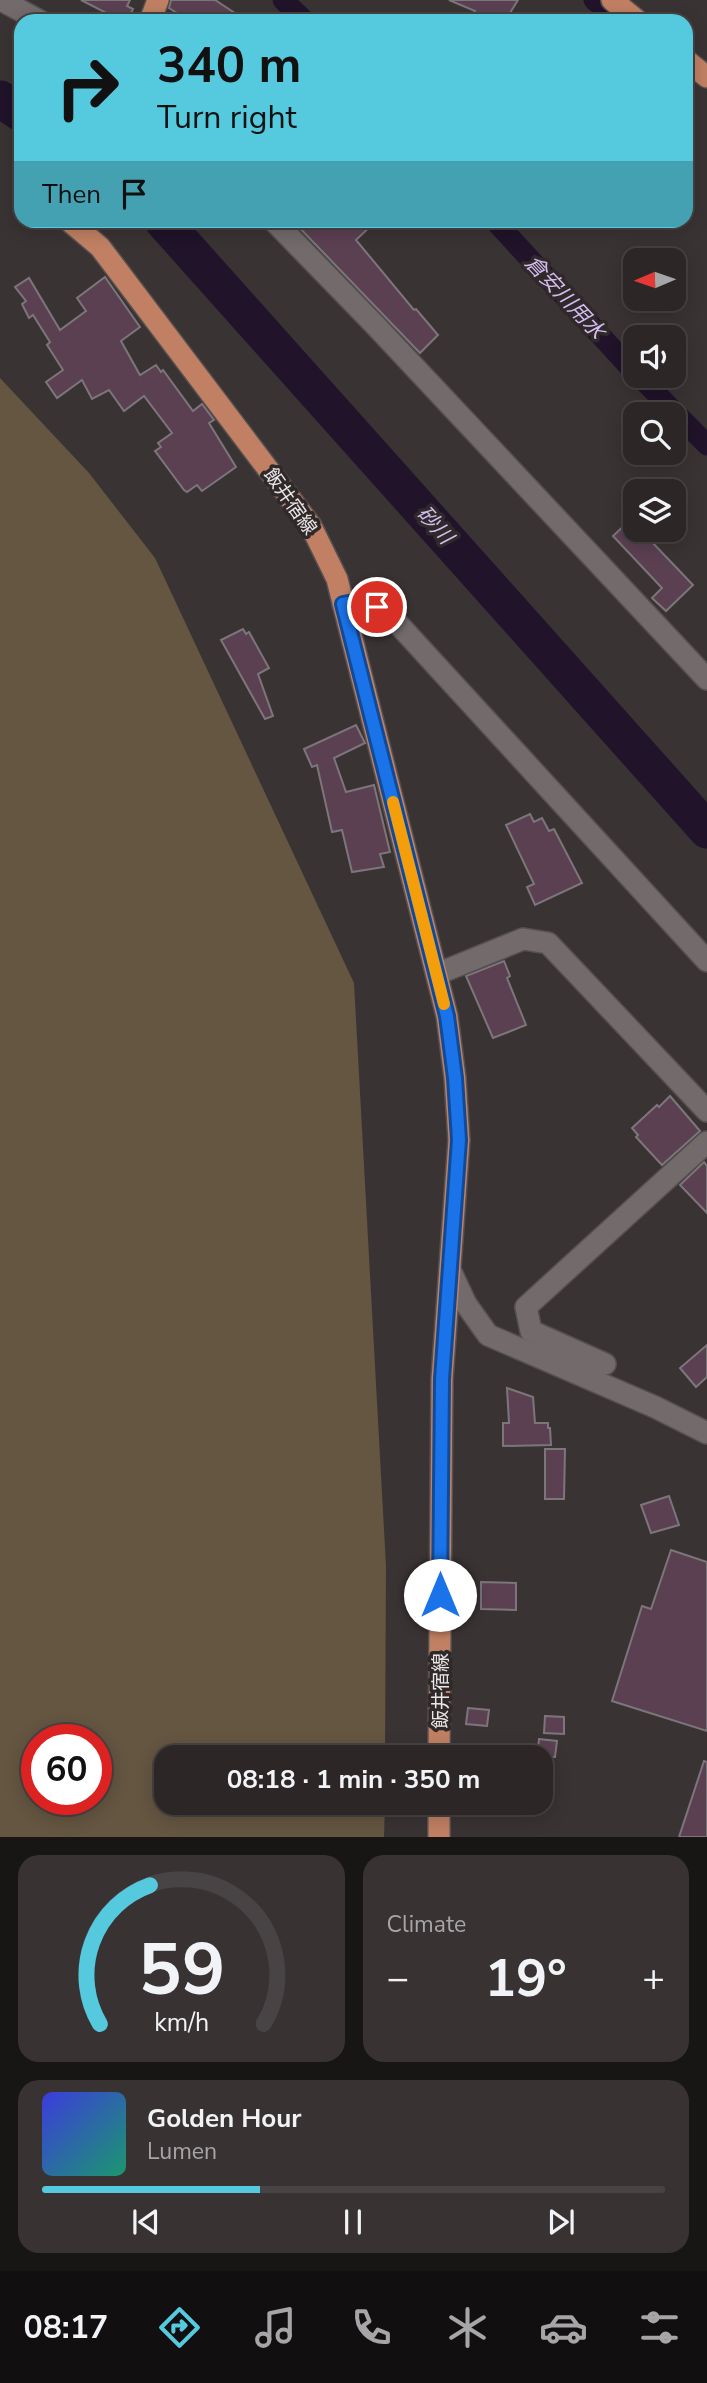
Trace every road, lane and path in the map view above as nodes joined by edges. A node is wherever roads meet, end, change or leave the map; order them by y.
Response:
1 (1, 0) edge
2 (612, 0) edge
3 (27, 14) edge
4 (629, 14) edge
5 (693, 66) edge
6 (707, 77) edge
7 (77, 228) edge
8 (281, 228) edge
9 (343, 604) junction
10 (707, 679) edge
11 (707, 961) edge
12 (437, 974) junction
13 (707, 1111) edge
14 (707, 1142) edge
15 (450, 1270) junction
16 (605, 1364) dead end
17 (707, 1433) edge
18 (439, 1745) edge
19 (439, 1815) edge
20 (439, 1837) edge

1 - 3 street
2 - 4 main road
5 - 6 main road
7 - 9 main road, 飯井宿線
8 - 10 street
9 - 11 street
9 - 12 main road, 飯井宿線
12 - 13 street
12 - 15 main road, 飯井宿線
14 - 16 street
15 - 17 street
15 - 18 main road, 飯井宿線
19 - 20 main road

